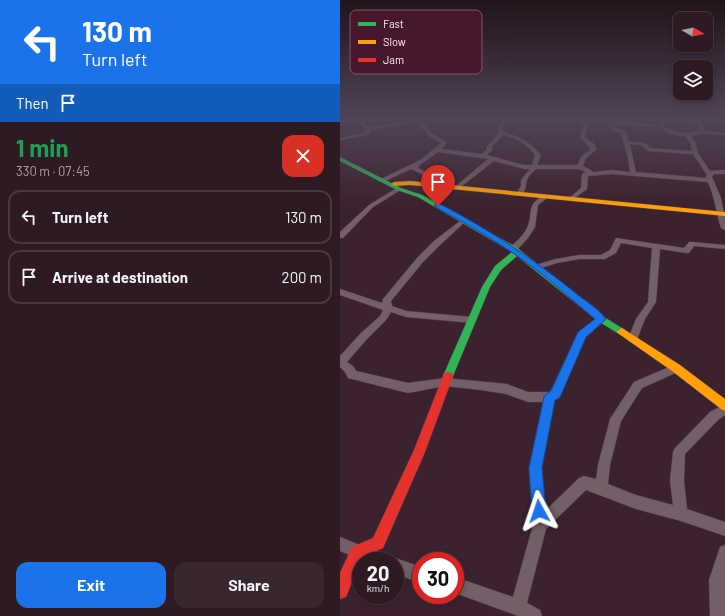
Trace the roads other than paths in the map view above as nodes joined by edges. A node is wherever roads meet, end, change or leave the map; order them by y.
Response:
1 (440, 147) edge
2 (489, 147) edge
3 (530, 147) edge
4 (593, 147) edge
5 (628, 147) edge
6 (646, 147) edge
7 (695, 147) edge
8 (438, 150) junction
9 (695, 153) junction
10 (483, 156) junction
11 (340, 159) edge
12 (492, 159) junction
13 (423, 160) junction
14 (534, 167) junction
15 (580, 167) junction
16 (725, 172) edge
17 (592, 173) junction
18 (708, 173) junction
19 (632, 174) junction
20 (710, 180) junction
21 (387, 182) junction
22 (436, 185) junction
23 (458, 187) junction
24 (399, 189) junction
25 (520, 193) junction
26 (547, 196) junction
27 (572, 198) junction
28 (723, 214) edge
29 (464, 220) junction
30 (725, 228) edge
31 (340, 236) edge
32 (656, 246) junction
33 (725, 247) edge
34 (515, 251) junction
35 (538, 267) junction
36 (340, 292) edge
37 (388, 309) junction
38 (601, 319) junction
39 (472, 320) junction
40 (633, 338) junction
41 (340, 362) edge
42 (676, 368) junction
43 (445, 382) junction
44 (550, 397) junction
45 (725, 407) edge
46 (598, 487) junction
47 (681, 514) junction
48 (540, 525) junction
49 (725, 529) edge
50 (340, 544) edge
51 (357, 552) joint
52 (725, 552) edge
53 (352, 563) edge
54 (464, 588) edge
55 (340, 591) edge
56 (518, 607) junction
57 (534, 616) edge
58 (718, 616) edge

1 - 8 street
2 - 10 street
3 - 14 street
4 - 15 street
5 - 19 street
6 - 9 street
7 - 9 street
8 - 10 street
8 - 13 street
9 - 18 street
10 - 12 street
11 - 21 street
12 - 14 street
12 - 23 street
13 - 21 street
13 - 22 street
14 - 15 street
14 - 25 street
15 - 17 street
16 - 18 street
17 - 19 street
17 - 27 street
18 - 20 street
19 - 20 street
20 - 28 street
21 - 22 street
21 - 24 street
22 - 23 street
23 - 25 street
24 - 29 street
24 - 31 street
25 - 26 street
26 - 27 street
26 - 34 street
27 - 28 street
28 - 30 street
29 - 34 street
29 - 37 street
32 - 33 street
32 - 35 street
32 - 40 street
34 - 35 street
34 - 39 street
35 - 38 street
36 - 37 street
37 - 39 street
37 - 41 street
38 - 40 street
38 - 44 street
39 - 43 street
40 - 42 street
41 - 43 street
42 - 45 street
42 - 46 street
43 - 44 street
43 - 51 street
44 - 48 street
45 - 47 street
46 - 47 street
46 - 48 street
47 - 49 street
48 - 56 street
50 - 51 street
52 - 58 street
53 - 55 street
54 - 56 street
56 - 57 street

